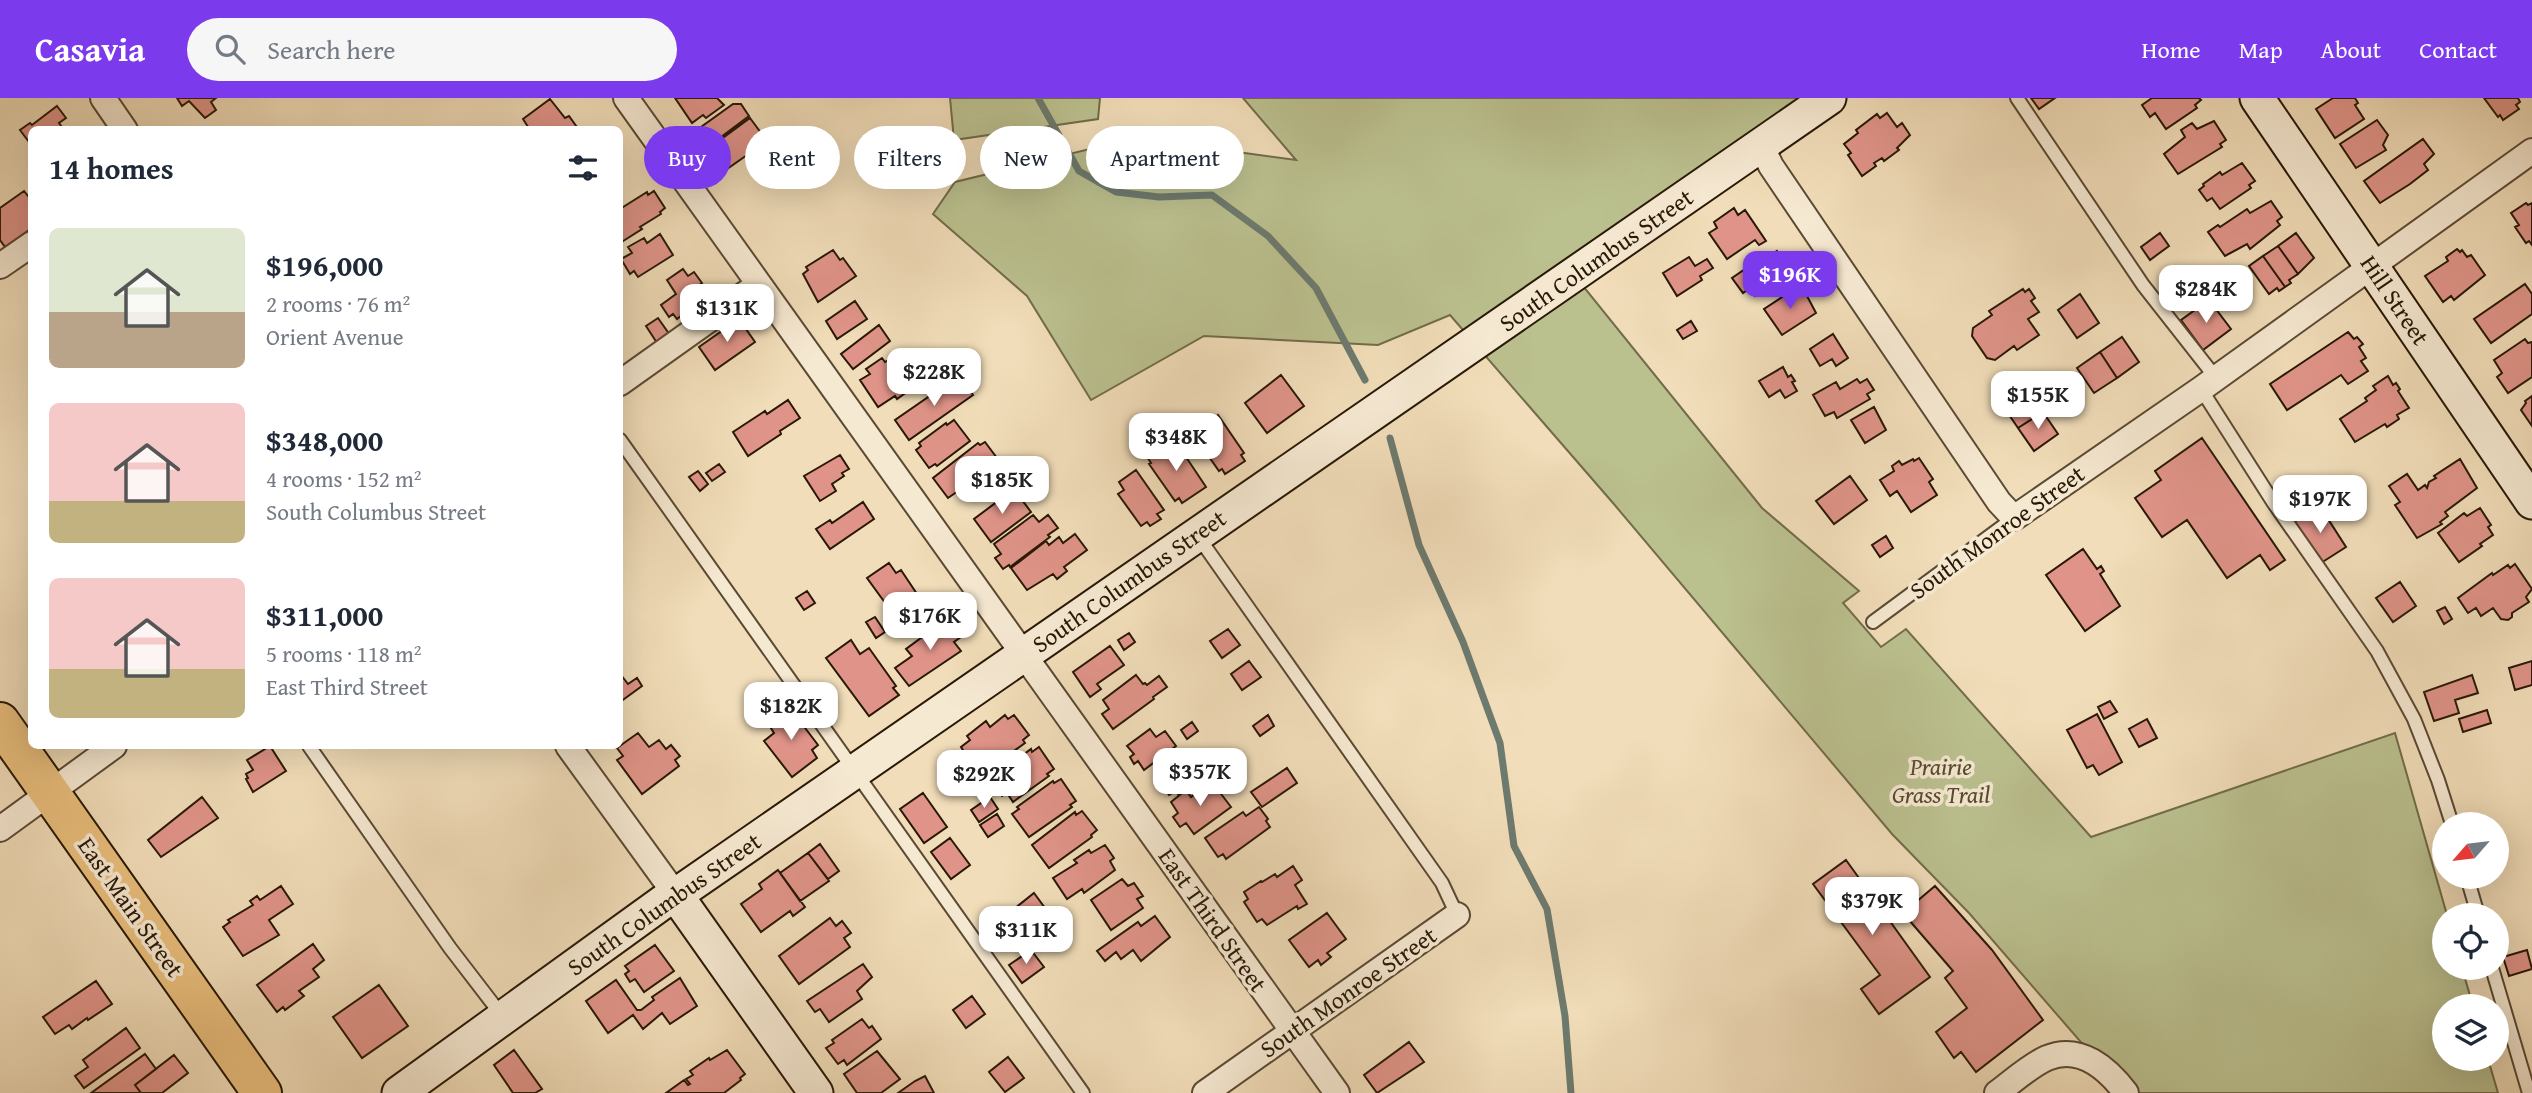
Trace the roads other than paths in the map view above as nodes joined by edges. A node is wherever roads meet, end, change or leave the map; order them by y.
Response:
1 (103, 98) edge
2 (626, 98) edge
3 (1829, 98) edge
4 (2017, 98) edge
5 (2257, 98) edge
6 (122, 126) edge
7 (1761, 145) junction
8 (2532, 151) edge
9 (28, 247) edge
10 (0, 266) edge
11 (2371, 266) junction
12 (759, 284) junction
13 (623, 381) edge
14 (2208, 383) junction
15 (623, 444) edge
16 (2532, 502) edge
17 (2014, 518) junction
18 (1196, 534) junction
19 (1873, 622) dead end
20 (1024, 654) junction
21 (0, 722) edge
22 (110, 749) edge
23 (311, 749) edge
24 (570, 749) edge
25 (855, 771) junction
26 (50, 792) junction
27 (2448, 812) edge
28 (0, 829) edge
29 (676, 895) junction
30 (1457, 915) joint
31 (2496, 980) edge
32 (503, 1018) junction
33 (1292, 1031) junction
34 (262, 1093) edge
35 (399, 1093) edge
36 (816, 1093) edge
37 (1083, 1093) edge
38 (1205, 1093) edge
39 (1336, 1093) edge
40 (1997, 1093) edge
41 (2126, 1093) edge
42 (2529, 1093) edge

1 - 6 street
2 - 12 street, East Third Street
3 - 7 street, South Columbus Street
4 - 14 lane
5 - 11 street, Hill Street
7 - 17 street
7 - 18 street, South Columbus Street
8 - 11 street, South Monroe Street
9 - 10 street
11 - 14 street, South Monroe Street
11 - 16 street, Hill Street
12 - 13 street
12 - 20 street, East Third Street
14 - 17 street, South Monroe Street
14 - 27 lane
15 - 25 lane
17 - 19 lane, South Monroe Street
18 - 20 street, South Columbus Street
18 - 30 lane
20 - 25 street, South Columbus Street
20 - 33 street, East Third Street
21 - 26 main road, East Main Street
22 - 26 street
23 - 32 lane
24 - 29 street
25 - 29 street, South Columbus Street
25 - 37 lane
26 - 28 street
26 - 34 main road, East Main Street
29 - 32 street, South Columbus Street
29 - 36 street
30 - 33 street, South Monroe Street
31 - 42 lane
32 - 35 street, South Columbus Street
33 - 38 street, South Monroe Street
33 - 39 street, East Third Street
40 - 41 street

